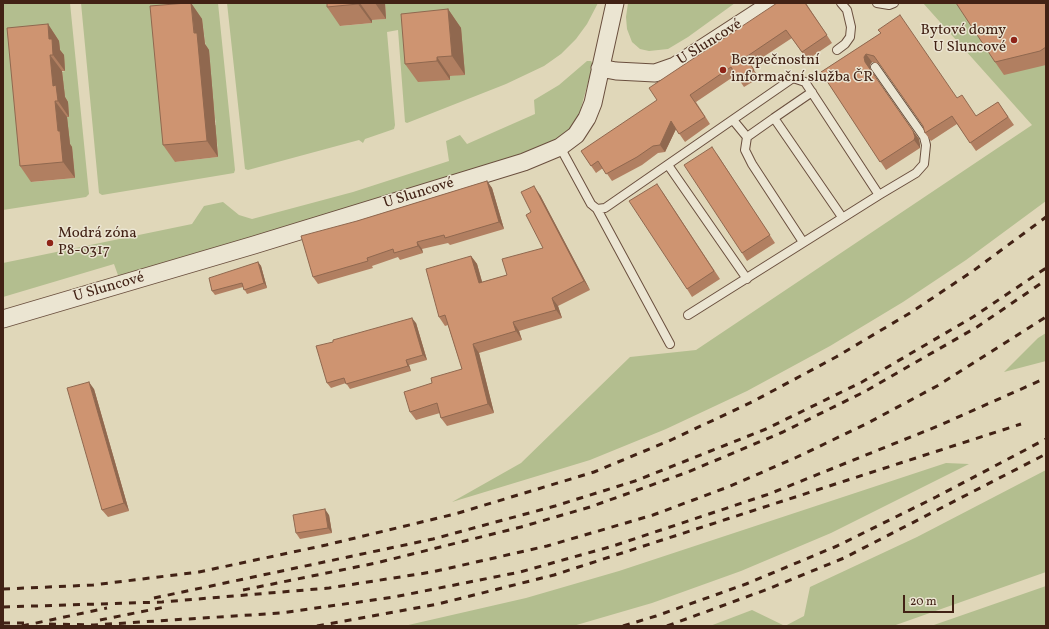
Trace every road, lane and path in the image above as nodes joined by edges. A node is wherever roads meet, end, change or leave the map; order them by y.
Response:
1 (615, 3) edge
2 (841, 3) edge
3 (877, 3) edge
4 (894, 3) edge
5 (764, 6) edge
6 (837, 50) dead end
7 (600, 68) junction
8 (875, 68) edge
9 (812, 92) junction
10 (774, 118) junction
11 (733, 120) junction
12 (747, 137) junction
13 (560, 147) junction
14 (668, 165) junction
15 (879, 195) junction
16 (597, 209) junction
17 (842, 217) junction
18 (803, 242) junction
19 (747, 279) junction
20 (688, 314) dead end
21 (3, 319) edge
22 (670, 344) dead end

1 - 7 street
2 - 6 lane
3 - 4 lane
5 - 7 street, U Sluncové
7 - 13 street, U Sluncové
8 - 15 lane
9 - 10 lane
9 - 11 lane
9 - 15 lane
10 - 12 lane
10 - 17 lane
11 - 12 lane
11 - 14 lane
12 - 18 lane
13 - 16 lane
13 - 21 street, U Sluncové
14 - 16 lane
14 - 19 lane
15 - 17 lane
16 - 22 lane
17 - 18 lane
18 - 19 lane
19 - 20 lane

